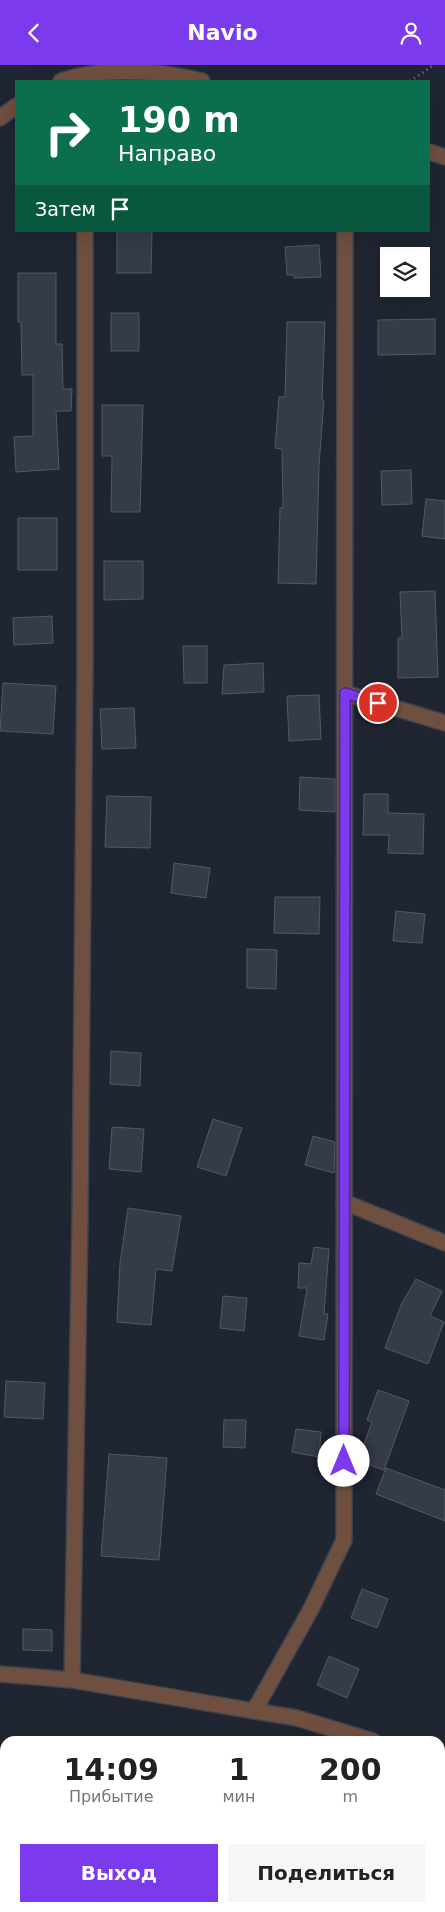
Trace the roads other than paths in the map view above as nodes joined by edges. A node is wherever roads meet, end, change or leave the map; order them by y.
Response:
1 (69, 80) edge
2 (195, 80) edge
3 (15, 107) edge
4 (0, 118) edge
5 (430, 152) edge
6 (445, 157) edge
7 (85, 232) edge
8 (346, 232) edge
9 (345, 693) junction
10 (445, 723) edge
11 (344, 1202) junction
12 (445, 1243) edge
13 (0, 1674) edge
14 (72, 1680) junction
15 (254, 1711) junction
16 (356, 1736) edge

1 - 2 street
3 - 4 street
5 - 6 street
7 - 14 street
8 - 9 street
9 - 10 street
9 - 11 street
11 - 12 street
11 - 15 street
13 - 14 street
14 - 15 street
15 - 16 street

